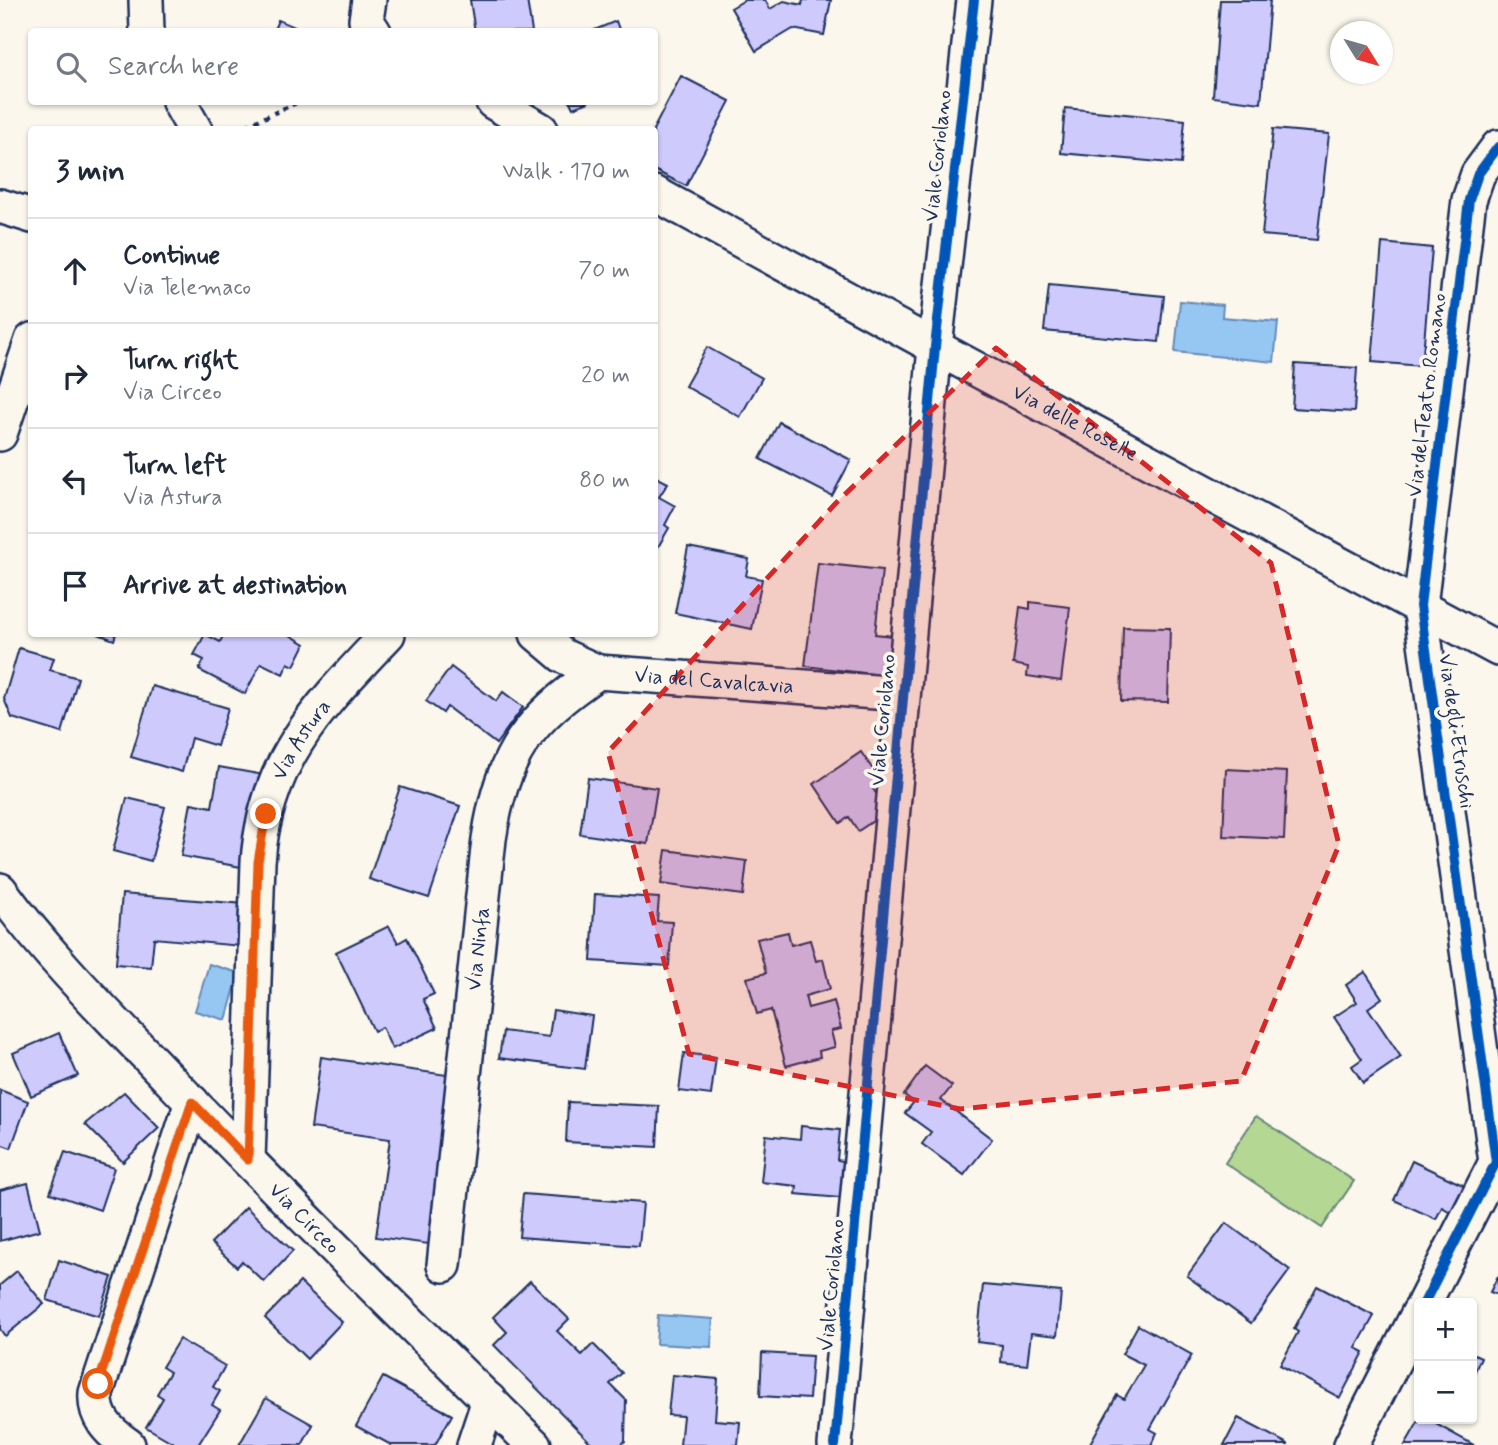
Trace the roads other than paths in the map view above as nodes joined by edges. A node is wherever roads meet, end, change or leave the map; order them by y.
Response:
1 (146, 0) edge
2 (369, 0) edge
3 (974, 0) edge
4 (147, 28) edge
5 (371, 28) edge
6 (181, 105) edge
7 (498, 105) edge
8 (193, 126) edge
9 (534, 126) edge
10 (1498, 147) edge
11 (658, 195) edge
12 (0, 206) edge
13 (28, 215) edge
14 (935, 347) junction
15 (28, 352) edge
16 (0, 434) edge
17 (1420, 606) junction
18 (385, 637) edge
19 (541, 637) edge
20 (1498, 649) edge
21 (598, 672) junction
22 (904, 694) junction
23 (0, 890) edge
24 (192, 1102) junction
25 (248, 1160) junction
26 (1497, 1163) edge
27 (444, 1265) dead end
28 (1427, 1298) edge
29 (1414, 1322) edge
30 (488, 1400) junction
31 (128, 1445) edge
32 (474, 1445) edge
33 (534, 1445) edge
34 (835, 1445) edge
35 (1351, 1445) edge

1 - 4 street
2 - 5 street
3 - 14 street, Viale Coriolano
6 - 8 street
7 - 9 street
10 - 17 street, Via del Teatro Romano
11 - 14 street, Via delle Roselle
12 - 13 street
14 - 17 street, Via delle Roselle
14 - 22 street, Viale Coriolano
15 - 16 street
17 - 20 street, Via delle Roselle
17 - 26 street, Via degli Etruschi
18 - 25 street, Via Astura
19 - 21 street, Via del Cavalcavia
21 - 22 street, Via del Cavalcavia
21 - 27 street, Via Ninfa
22 - 34 street, Viale Coriolano
23 - 24 street, Via Circeo
24 - 25 street, Via Circeo
24 - 31 street
25 - 30 street, Via Circeo
26 - 28 street, Via degli Etruschi
29 - 35 street
30 - 32 street
30 - 33 street, Via Circeo

